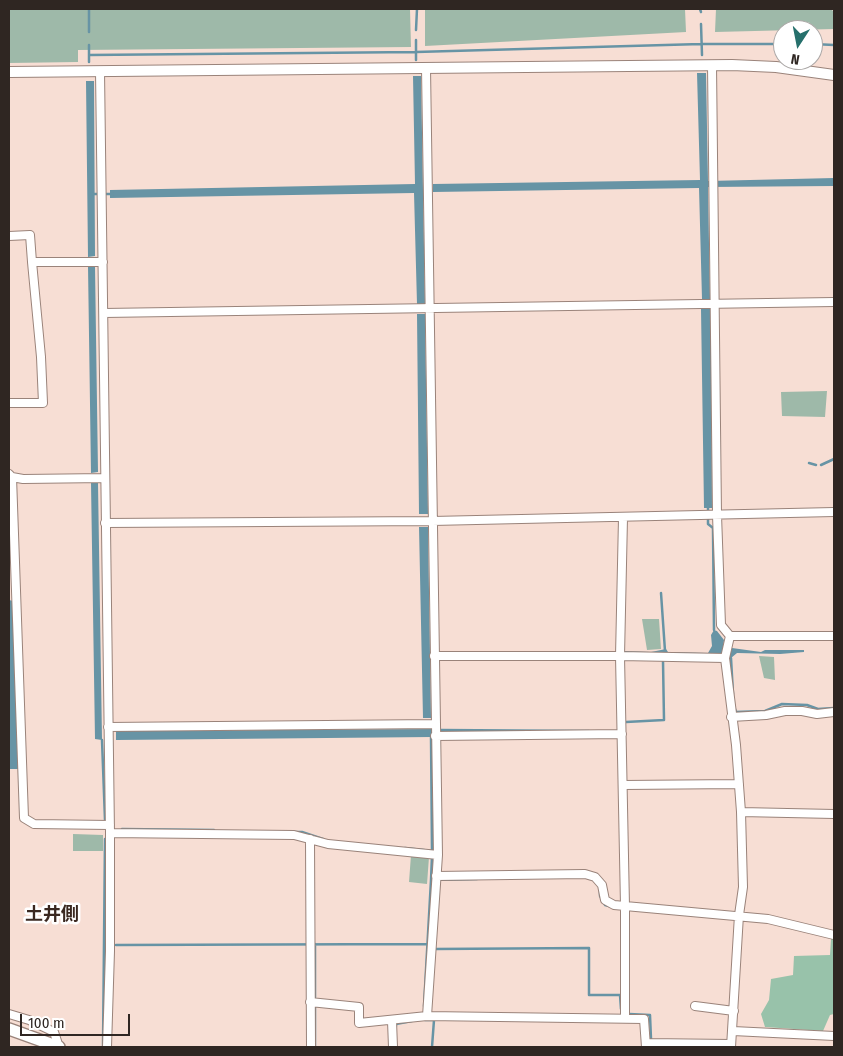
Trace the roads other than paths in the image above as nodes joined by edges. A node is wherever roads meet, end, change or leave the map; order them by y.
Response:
1 (712, 65) junction
2 (426, 68) junction
3 (100, 71) junction
4 (9, 72) edge
5 (834, 75) edge
6 (9, 236) edge
7 (32, 262) junction
8 (103, 262) junction
9 (834, 302) edge
10 (709, 304) junction
11 (424, 309) junction
12 (104, 314) junction
13 (9, 403) edge
14 (10, 476) edge
15 (98, 478) junction
16 (834, 512) edge
17 (711, 515) junction
18 (623, 518) junction
19 (426, 521) junction
20 (105, 523) junction
21 (730, 636) junction
22 (834, 636) edge
23 (434, 656) junction
24 (620, 656) junction
25 (725, 658) junction
26 (834, 712) edge
27 (731, 717) junction
28 (429, 724) junction
29 (108, 733) junction
30 (622, 734) junction
31 (435, 736) junction
32 (739, 784) junction
33 (623, 785) junction
34 (741, 812) junction
35 (834, 814) edge
36 (110, 829) junction
37 (310, 839) junction
38 (434, 855) junction
39 (436, 880) junction
40 (625, 909) junction
41 (739, 915) junction
42 (834, 935) edge
43 (314, 1002) junction
44 (695, 1006) dead end
45 (734, 1011) junction
46 (9, 1014) edge
47 (424, 1017) junction
48 (625, 1018) junction
49 (392, 1020) junction
50 (9, 1029) edge
51 (732, 1031) junction
52 (834, 1036) edge
53 (646, 1045) edge
54 (731, 1046) edge
55 (59, 1047) edge
56 (107, 1047) edge
57 (312, 1047) edge
58 (393, 1047) edge

1 - 2 street
1 - 5 street
1 - 10 street
2 - 3 street
2 - 11 street
3 - 4 street
3 - 8 street
6 - 7 street
7 - 8 street
7 - 13 street
8 - 12 street
9 - 10 street
10 - 11 street
10 - 17 street
11 - 12 street
11 - 19 street
12 - 15 street
14 - 15 street
14 - 36 street
15 - 20 street
16 - 17 street
17 - 18 street
17 - 21 street
18 - 19 street
18 - 24 street
19 - 20 street
19 - 23 street
20 - 29 street
21 - 22 street
21 - 25 street
23 - 24 street
23 - 28 street
24 - 25 street
24 - 30 street
25 - 27 street
26 - 27 street
27 - 32 street
28 - 29 street
28 - 31 street
29 - 36 street
30 - 31 street
30 - 33 street
31 - 38 street
32 - 33 street
32 - 34 street
33 - 40 street
34 - 35 street
34 - 41 street
36 - 37 street
36 - 56 street
37 - 38 street
37 - 43 street
38 - 39 street
39 - 40 street
39 - 47 street
40 - 41 street
40 - 48 street
41 - 42 street
41 - 45 street
43 - 49 street
43 - 57 street
44 - 45 street
45 - 51 street
46 - 55 street
47 - 48 street
47 - 49 street
48 - 53 street
49 - 58 street
50 - 55 main road
51 - 52 street
51 - 54 street
53 - 54 street

